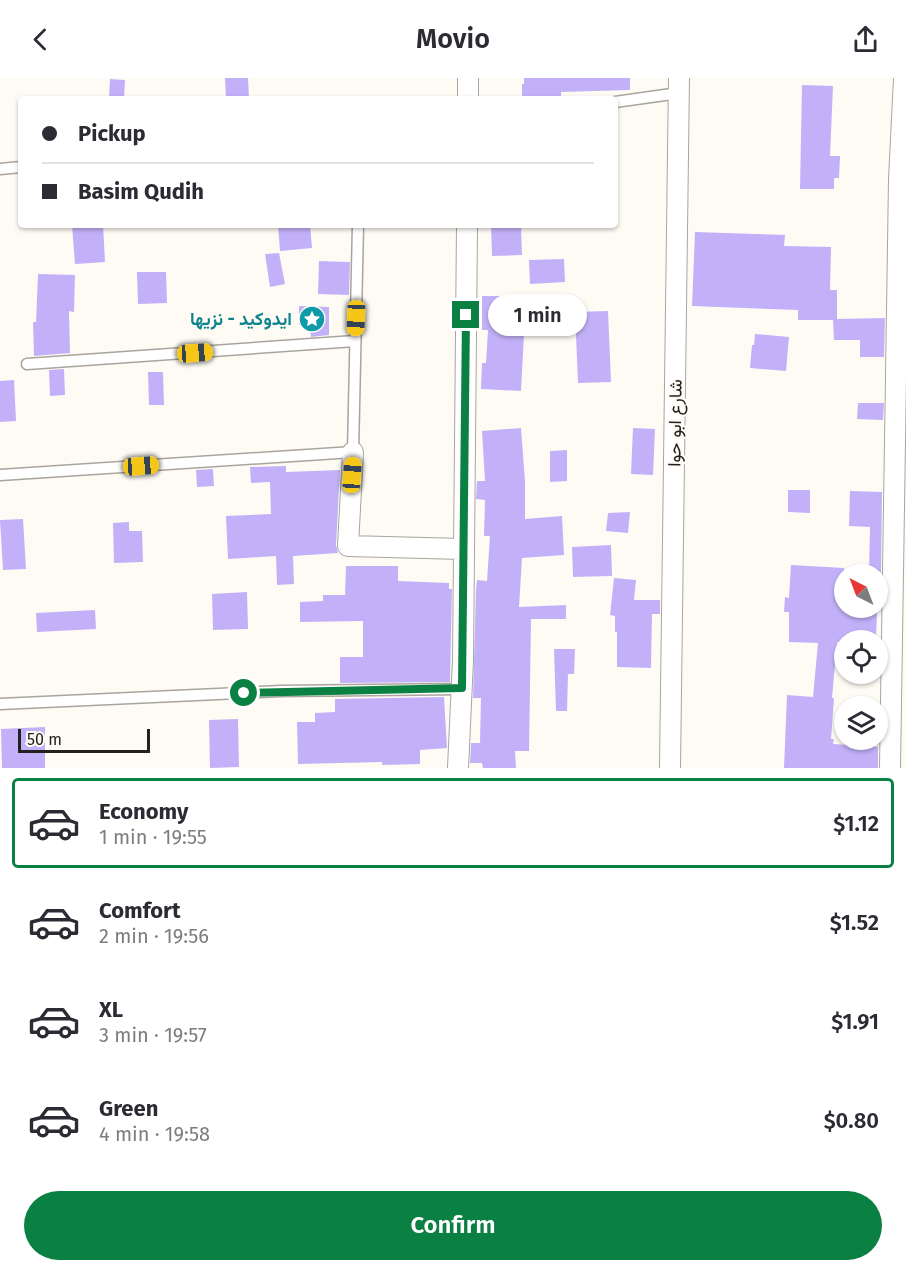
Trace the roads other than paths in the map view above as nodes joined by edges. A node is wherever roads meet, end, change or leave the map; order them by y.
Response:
1 (468, 78) edge
2 (904, 78) edge
3 (679, 86) edge
4 (468, 96) edge
5 (618, 101) edge
6 (18, 167) edge
7 (0, 169) edge
8 (902, 180) edge
9 (358, 228) edge
10 (467, 228) edge
11 (355, 341) junction
12 (27, 364) dead end
13 (353, 452) junction
14 (0, 475) edge
15 (463, 549) junction
16 (462, 688) junction
17 (0, 704) edge
18 (458, 768) edge
19 (670, 768) edge
20 (890, 768) edge

1 - 4 street
2 - 8 street
3 - 5 lane
3 - 19 street, شارع ابو حوا
6 - 7 lane
8 - 20 street
9 - 11 lane
10 - 15 street
11 - 12 lane
11 - 13 lane
13 - 14 lane
13 - 15 street
15 - 16 street
16 - 17 lane
16 - 18 street

